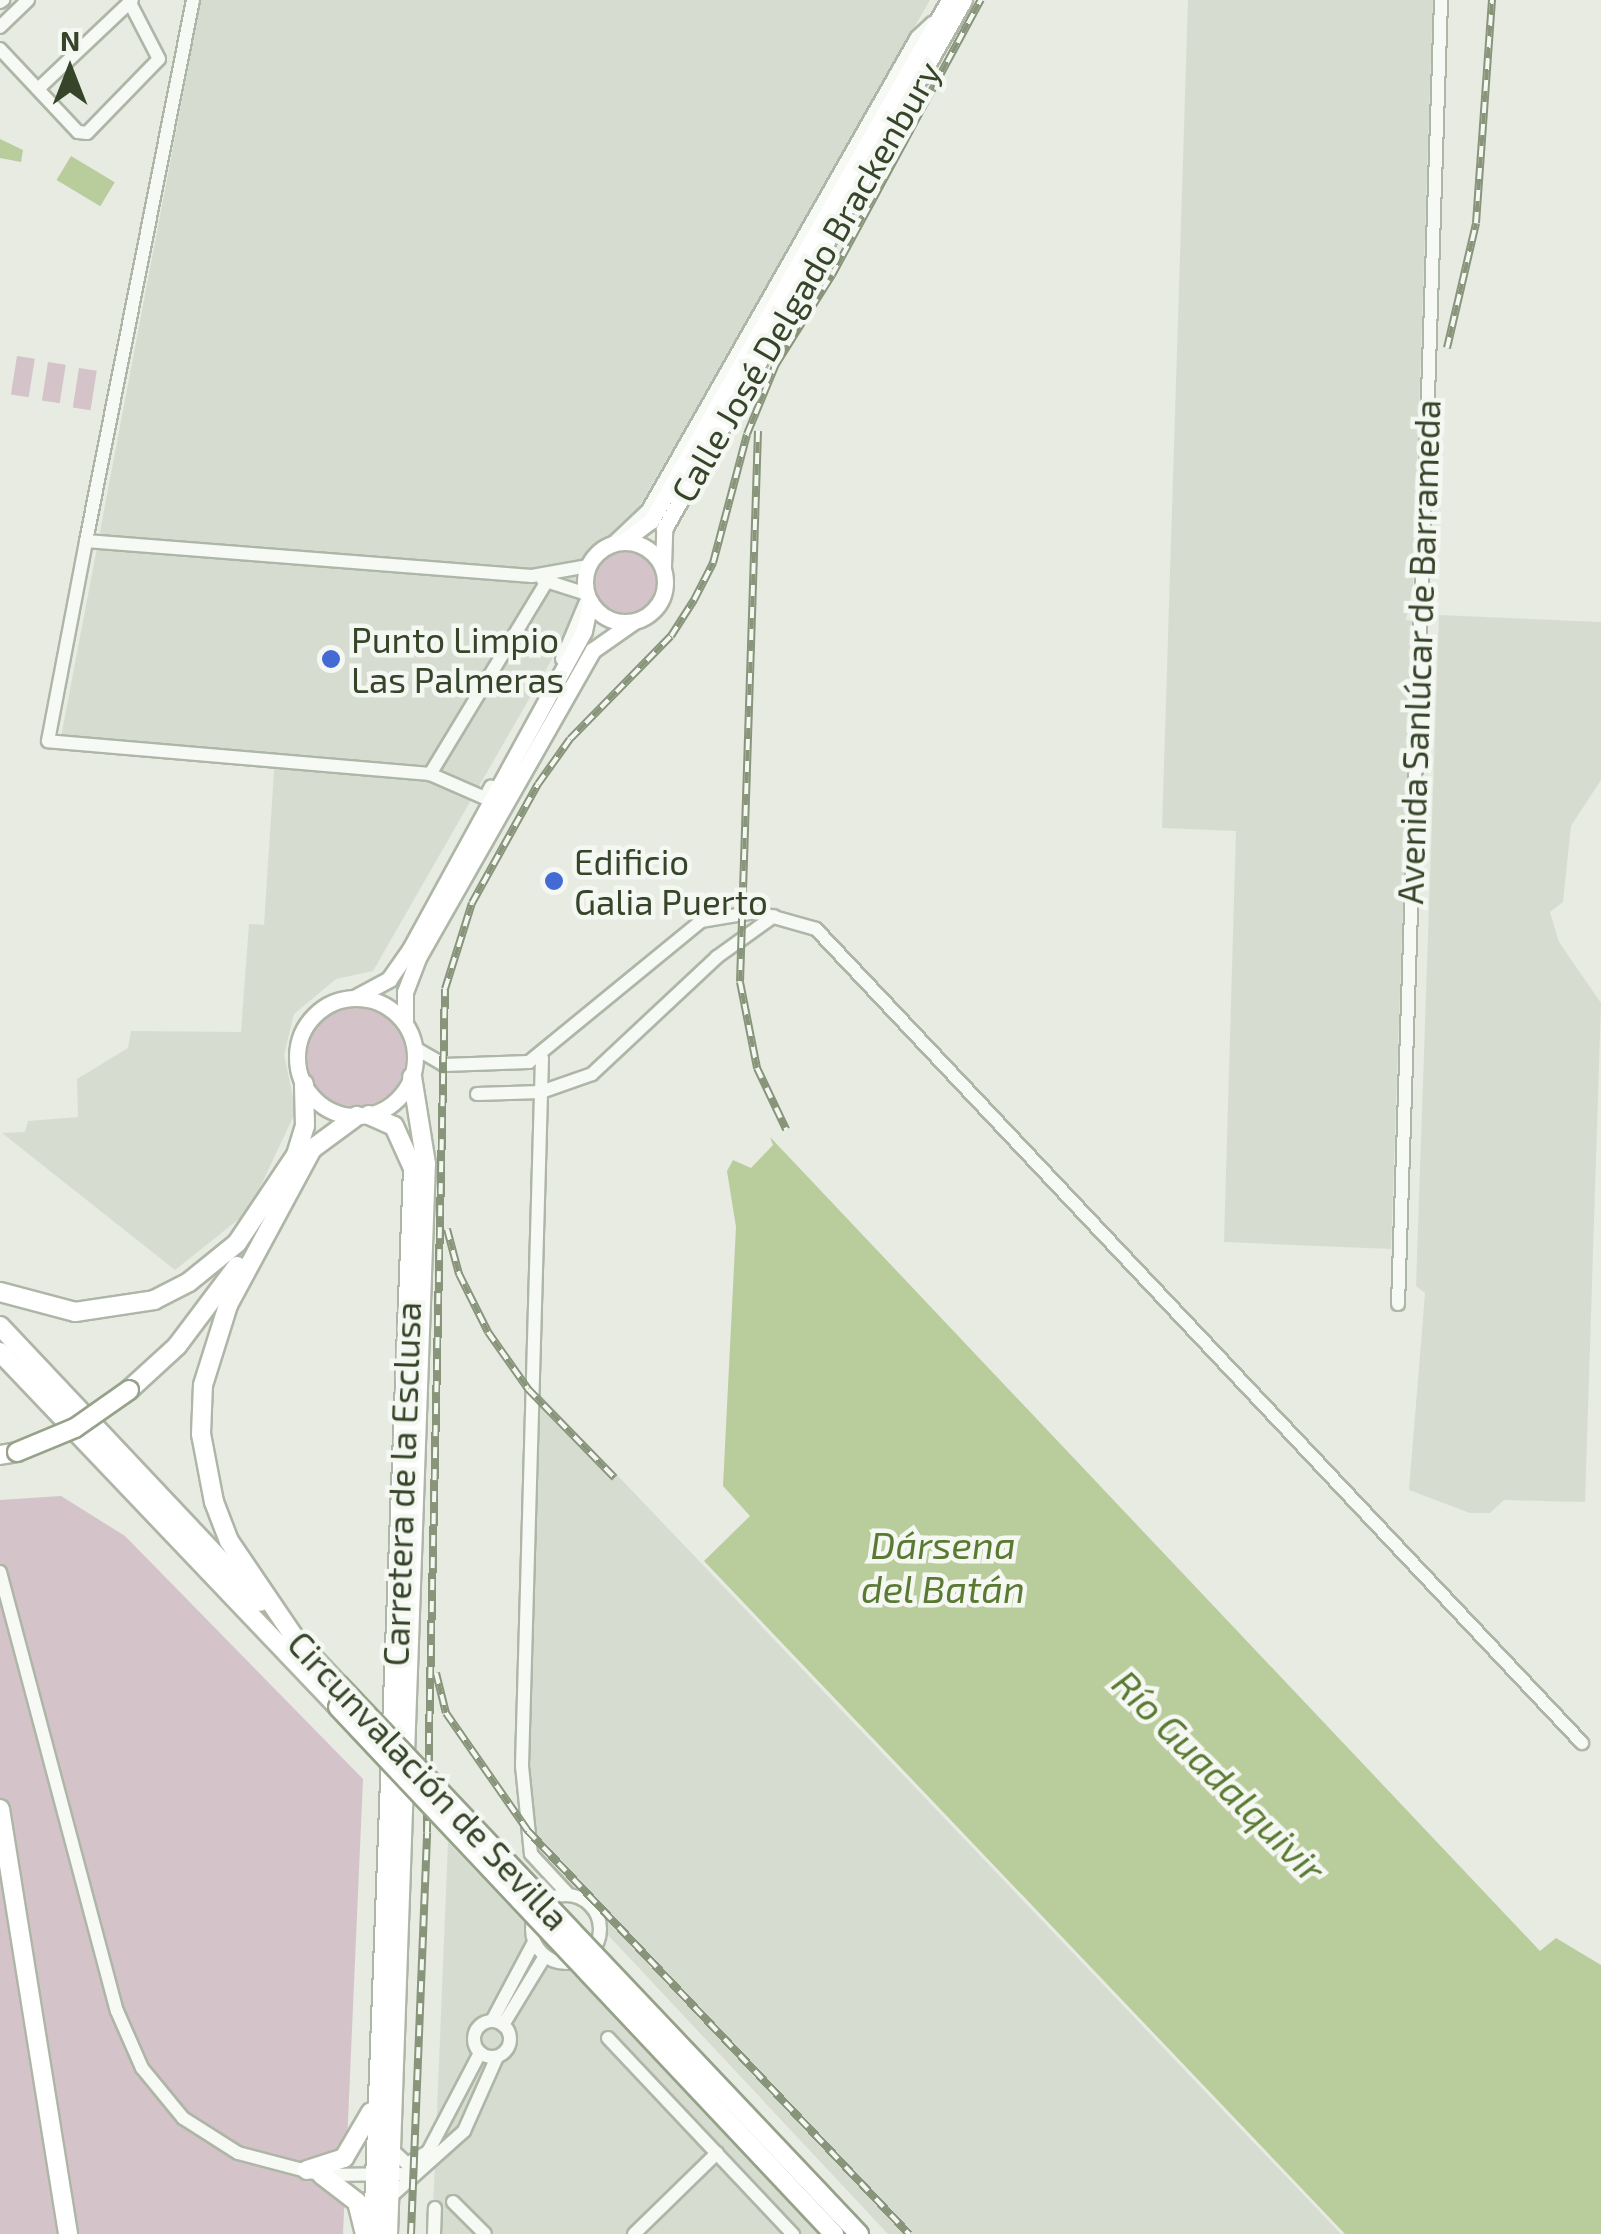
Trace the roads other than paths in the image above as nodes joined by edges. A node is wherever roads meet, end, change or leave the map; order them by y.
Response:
1 (28, 0) edge
2 (193, 0) edge
3 (964, 0) edge
4 (1441, 0) edge
5 (131, 1) edge
6 (945, 8) edge
7 (0, 27) edge
8 (0, 50) edge
9 (38, 89) junction
10 (86, 542) junction
11 (618, 542) junction
12 (588, 566) junction
13 (663, 566) junction
14 (532, 576) junction
15 (547, 581) junction
16 (588, 598) junction
17 (633, 622) junction
18 (430, 774) junction
19 (485, 798) junction
20 (443, 890) junction
21 (774, 916) junction
22 (354, 998) junction
23 (405, 1023) junction
24 (415, 1048) junction
25 (542, 1058) junction
26 (412, 1077) junction
27 (304, 1084) junction
28 (541, 1092) junction
29 (477, 1094) dead end
30 (363, 1115) junction
31 (262, 1223) junction
32 (0, 1292) edge
33 (1398, 1304) dead end
34 (0, 1326) edge
35 (0, 1352) edge
36 (8, 1454) edge
37 (0, 1572) edge
38 (297, 1641) junction
39 (1582, 1743) dead end
40 (0, 1808) edge
41 (568, 1894) junction
42 (534, 1942) junction
43 (545, 1956) junction
44 (497, 2023) junction
45 (608, 2038) dead end
46 (480, 2052) junction
47 (497, 2057) junction
48 (378, 2093) junction
49 (716, 2153) junction
50 (384, 2163) junction
51 (315, 2173) junction
52 (412, 2174) junction
53 (388, 2199) junction
54 (454, 2202) dead end
55 (434, 2208) dead end
56 (68, 2234) edge
57 (365, 2234) edge
58 (373, 2234) edge
59 (388, 2234) edge
60 (434, 2234) edge
61 (485, 2234) edge
62 (634, 2234) edge
63 (793, 2234) edge
64 (834, 2234) edge
65 (859, 2234) edge

1 - 7 street
2 - 10 street
3 - 13 main road, Calle José Delgado Brackenbury
4 - 33 street, Avenida Sanlúcar de Barrameda
5 - 9 street
5 - 9 street
6 - 11 main road, Calle José Delgado Brackenbury
8 - 9 street
10 - 14 street
10 - 18 street
11 - 12 main road
11 - 13 main road
12 - 14 street
12 - 16 main road
13 - 17 main road
14 - 15 street
15 - 16 street
15 - 18 street
16 - 17 main road
16 - 19 street
16 - 20 main road
17 - 23 main road
18 - 19 street
19 - 20 street
20 - 22 main road
21 - 25 street
21 - 28 street
21 - 39 street
22 - 23 main road
22 - 27 main road
23 - 24 main road
24 - 25 street
24 - 26 main road
25 - 28 street
26 - 30 main road
26 - 50 highway, Carretera de la Esclusa
27 - 30 main road
27 - 31 highway
28 - 29 street
28 - 41 street
30 - 31 highway
30 - 48 highway, Carretera de la Esclusa
31 - 32 highway
31 - 36 highway, bridge
31 - 38 highway
34 - 38 highway, Circunvalación de Sevilla
35 - 64 highway, Circunvalación de Sevilla, bridge
37 - 51 street
38 - 65 highway, Circunvalación de Sevilla, bridge
40 - 56 highway
41 - 42 street
41 - 43 street
42 - 43 street
42 - 44 street
43 - 44 street
44 - 46 street
44 - 47 street
45 - 49 street
46 - 47 street
46 - 50 street
47 - 52 street
48 - 50 highway, Carretera de la Esclusa
48 - 51 highway
49 - 62 street
49 - 63 street
50 - 51 street
50 - 52 street
50 - 53 highway
50 - 58 highway, Carretera de la Esclusa
51 - 57 highway
52 - 53 street
53 - 59 highway
54 - 61 street
55 - 60 street

